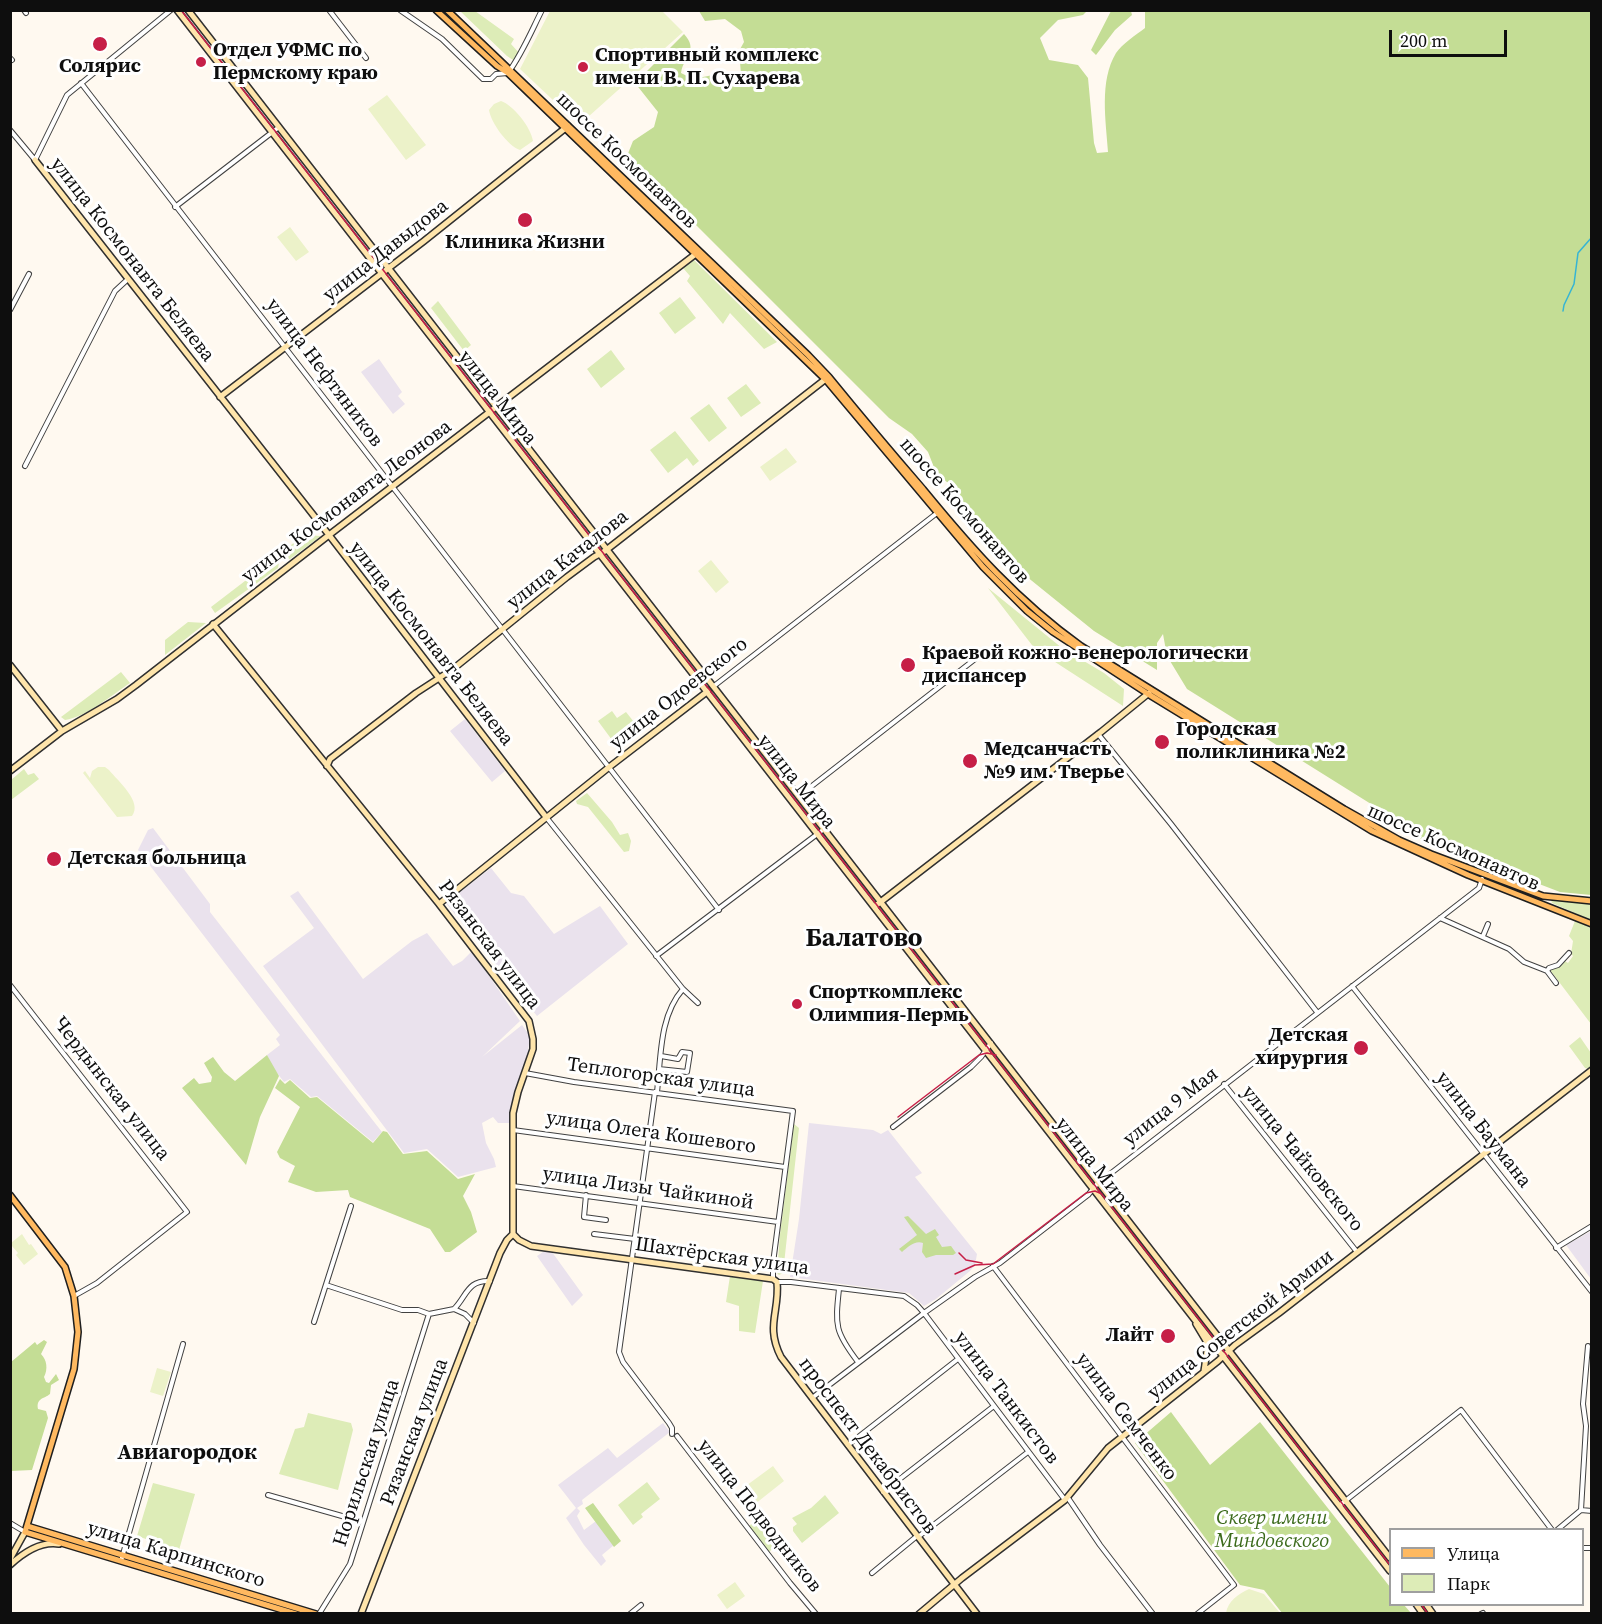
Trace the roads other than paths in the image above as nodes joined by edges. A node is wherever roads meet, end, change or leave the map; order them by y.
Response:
1 (171, 10) edge
2 (177, 10) edge
3 (188, 10) edge
4 (329, 10) edge
5 (400, 10) edge
6 (436, 10) edge
7 (447, 10) edge
8 (542, 10) edge
9 (366, 58) dead end
10 (509, 72) junction
11 (81, 83) junction
12 (279, 127) junction
13 (566, 128) junction
14 (10, 130) edge
15 (272, 133) junction
16 (35, 160) junction
17 (175, 207) junction
18 (697, 253) junction
19 (389, 268) junction
20 (29, 274) dead end
21 (382, 274) junction
22 (128, 279) junction
23 (10, 309) edge
24 (286, 347) junction
25 (827, 378) junction
26 (220, 397) junction
27 (496, 407) junction
28 (489, 412) junction
29 (25, 466) dead end
30 (392, 487) junction
31 (938, 512) junction
32 (329, 535) junction
33 (607, 549) junction
34 (600, 555) junction
35 (213, 624) junction
36 (502, 630) junction
37 (979, 656) dead end
38 (10, 665) edge
39 (439, 678) junction
40 (714, 686) junction
41 (1150, 691) junction
42 (707, 692) junction
43 (62, 731) junction
44 (1098, 734) junction
45 (327, 765) junction
46 (608, 768) junction
47 (10, 771) edge
48 (799, 796) junction
49 (546, 818) junction
50 (825, 828) junction
51 (818, 834) junction
52 (1483, 877) junction
53 (1592, 901) edge
54 (882, 902) junction
55 (439, 904) junction
56 (874, 907) junction
57 (718, 910) junction
58 (1439, 917) junction
59 (1488, 924) dead end
60 (1592, 924) edge
61 (1483, 936) junction
62 (1569, 953) dead end
63 (656, 956) junction
64 (1547, 971) junction
65 (1556, 983) dead end
66 (10, 985) edge
67 (1351, 986) junction
68 (682, 989) junction
69 (698, 1003) dead end
70 (1317, 1012) junction
71 (991, 1042) junction
72 (986, 1051) junction
73 (661, 1056) junction
74 (659, 1069) junction
75 (1592, 1070) edge
76 (525, 1073) junction
77 (1224, 1084) junction
78 (656, 1092) junction
79 (793, 1111) joint
80 (893, 1127) dead end
81 (513, 1130) junction
82 (647, 1148) junction
83 (1483, 1154) junction
84 (785, 1167) junction
85 (1100, 1182) junction
86 (513, 1186) junction
87 (1093, 1188) junction
88 (10, 1195) edge
89 (586, 1195) junction
90 (640, 1202) junction
91 (351, 1206) dead end
92 (606, 1220) dead end
93 (778, 1222) junction
94 (1592, 1226) edge
95 (513, 1234) junction
96 (594, 1234) dead end
97 (635, 1239) junction
98 (1556, 1248) junction
99 (1358, 1252) junction
100 (632, 1260) junction
101 (993, 1266) junction
102 (775, 1280) junction
103 (490, 1281) junction
104 (326, 1285) junction
105 (839, 1289) junction
106 (1592, 1292) edge
107 (74, 1296) junction
108 (454, 1309) junction
109 (924, 1313) junction
110 (429, 1314) junction
111 (1195, 1320) junction
112 (314, 1322) dead end
113 (474, 1323) junction
114 (183, 1344) dead end
115 (1588, 1346) dead end
116 (1229, 1350) junction
117 (1223, 1356) junction
118 (958, 1359) junction
119 (858, 1362) junction
120 (1203, 1372) junction
121 (811, 1398) junction
122 (994, 1406) junction
123 (672, 1434) dead end
124 (677, 1436) dead end
125 (1123, 1436) junction
126 (847, 1446) junction
127 (1028, 1452) junction
128 (883, 1493) junction
129 (268, 1495) dead end
130 (1066, 1499) junction
131 (1346, 1501) junction
132 (1340, 1505) junction
133 (1581, 1510) junction
134 (1592, 1511) edge
135 (363, 1522) junction
136 (13, 1524) edge
137 (1550, 1528) edge
138 (1559, 1528) edge
139 (26, 1529) junction
140 (917, 1537) junction
141 (67, 1545) junction
142 (1389, 1557) edge
143 (122, 1558) junction
144 (10, 1559) edge
145 (10, 1565) edge
146 (1389, 1570) edge
147 (872, 1573) dead end
148 (955, 1585) junction
149 (233, 1591) junction
150 (641, 1605) dead end
151 (296, 1614) edge
152 (318, 1614) edge
153 (361, 1614) edge
154 (630, 1614) edge
155 (816, 1614) edge
156 (919, 1614) edge
157 (977, 1614) edge
158 (1153, 1614) edge
159 (1197, 1614) edge

1 - 11 street
2 - 15 main road, улица Мира
3 - 12 main road, улица Мира
4 - 9 street
5 - 10 street
6 - 10 main road, шоссе Космонавтов
7 - 10 main road, шоссе Космонавтов
8 - 10 street
10 - 13 main road, шоссе Космонавтов
11 - 16 street
11 - 17 street, улица Нефтяников
12 - 15 street
12 - 19 main road, улица Мира
13 - 18 main road, шоссе Космонавтов
13 - 19 main road, улица Давыдова
14 - 16 street, улица Космонавта Беляева
15 - 17 street
15 - 21 main road, улица Мира
16 - 22 main road, улица Космонавта Беляева
17 - 24 street, улица Нефтяников
18 - 25 main road, шоссе Космонавтов
18 - 27 main road, улица Космонавта Леонова
19 - 21 main road, улица Давыдова
19 - 27 main road, улица Мира
20 - 23 street
21 - 24 main road, улица Давыдова
21 - 28 main road, улица Мира
22 - 26 main road, улица Космонавта Беляева
22 - 29 street
24 - 26 main road, улица Давыдова
24 - 30 street, улица Нефтяников
25 - 31 main road, шоссе Космонавтов
25 - 33 main road, улица Качалова
26 - 32 main road, улица Космонавта Беляева
27 - 28 main road, улица Космонавта Леонова
27 - 33 main road, улица Мира
28 - 30 main road, улица Космонавта Леонова
28 - 34 main road, улица Мира
30 - 32 main road, улица Космонавта Леонова
30 - 36 street, улица Нефтяников
31 - 40 street, улица Одоевского
31 - 41 main road, шоссе Космонавтов
32 - 35 main road, улица Космонавта Леонова
32 - 39 main road, улица Космонавта Беляева
33 - 34 main road, улица Качалова
33 - 40 main road, улица Мира
34 - 36 main road, улица Качалова
34 - 42 main road, улица Мира
35 - 43 main road, улица Космонавта Леонова
35 - 45 main road, Рязанская улица
36 - 39 main road, улица Качалова
36 - 46 street, улица Нефтяников
37 - 48 street
38 - 43 main road
39 - 45 main road, улица Качалова
39 - 49 main road, улица Космонавта Беляева
40 - 42 main road, улица Одоевского
40 - 48 main road, улица Мира
41 - 44 main road
41 - 52 main road, шоссе Космонавтов
42 - 46 main road, улица Одоевского
42 - 51 main road, улица Мира
43 - 47 main road, улица Космонавта Леонова
44 - 54 main road
44 - 70 street
45 - 55 main road, Рязанская улица
46 - 49 main road, улица Одоевского
46 - 57 street, улица Нефтяников
48 - 50 main road, улица Мира
49 - 55 main road, улица Одоевского
49 - 63 street, улица Космонавта Беляева
50 - 51 street
50 - 54 main road, улица Мира
51 - 56 main road, улица Мира
51 - 57 street
52 - 53 main road, шоссе Космонавтов
52 - 58 street, улица 9 Мая
52 - 60 main road, шоссе Космонавтов
54 - 56 main road
54 - 71 main road, улица Мира
55 - 76 main road, Рязанская улица
56 - 72 main road, улица Мира
57 - 63 street
58 - 61 street
58 - 67 street, улица 9 Мая
59 - 61 street
61 - 64 street
62 - 64 street
63 - 68 street, улица Космонавта Беляева
64 - 65 street
66 - 107 street, Чердынская улица
67 - 70 street, улица 9 Мая
67 - 83 street, улица Баумана
68 - 69 street, улица Космонавта Беляева
68 - 73 street
70 - 77 street, улица 9 Мая
71 - 72 street
71 - 85 main road, улица Мира
72 - 80 street
72 - 87 main road, улица Мира
73 - 74 street
73 - 74 street
74 - 78 street
75 - 83 main road, улица Советской Армии
76 - 78 street, Теплогорская улица
76 - 81 main road, Рязанская улица
77 - 85 street, улица 9 Мая
77 - 99 street, улица Чайковского
78 - 79 street, Теплогорская улица
78 - 82 street
79 - 84 street, проспект Декабристов
81 - 82 street, улица Олега Кошевого
81 - 86 main road, Рязанская улица
82 - 84 street, улица Олега Кошевого
82 - 90 street
83 - 98 street, улица Баумана
83 - 99 main road, улица Советской Армии
84 - 93 street, проспект Декабристов
85 - 87 street, улица 9 Мая
85 - 116 main road, улица Мира
86 - 89 street, улица Лизы Чайкиной
86 - 95 main road, Рязанская улица
87 - 101 street, улица 9 Мая
87 - 111 main road, улица Мира
88 - 107 main road
89 - 90 street, улица Лизы Чайкиной
89 - 92 street
90 - 93 street, улица Лизы Чайкиной
90 - 97 street
91 - 104 street
93 - 102 street, проспект Декабристов
94 - 98 street
95 - 100 main road, Шахтёрская улица
95 - 103 main road, Рязанская улица
96 - 97 street
97 - 100 street
98 - 106 street, улица Баумана
99 - 116 main road, улица Советской Армии
100 - 102 main road, Шахтёрская улица
100 - 123 street
101 - 109 street, улица 9 Мая
101 - 125 street, улица Семченко
102 - 105 street, Шахтёрская улица
102 - 121 main road, проспект Декабристов
103 - 108 street
103 - 113 main road, Рязанская улица
104 - 110 street
104 - 112 street
105 - 109 street, Шахтёрская улица
105 - 119 street
107 - 139 main road
108 - 110 street
108 - 113 street
109 - 118 street, улица Танкистов
109 - 119 street, улица 9 Мая
110 - 135 street, Норильская улица
111 - 117 main road, улица Мира
111 - 120 main road
113 - 153 main road, Рязанская улица
114 - 143 street
115 - 133 street
116 - 117 main road, улица Советской Армии
116 - 131 main road, улица Мира
117 - 120 main road, улица Советской Армии
117 - 132 main road, улица Мира
118 - 122 street, улица Танкистов
118 - 126 street
119 - 121 street, улица 9 Мая
120 - 125 main road, улица Советской Армии
121 - 126 main road, проспект Декабристов
122 - 127 street, улица Танкистов
122 - 128 street
124 - 155 street, улица Подводников
125 - 130 main road, улица Советской Армии
125 - 159 street, улица Семченко
126 - 128 main road, проспект Декабристов
127 - 130 street, улица Танкистов
127 - 140 street
128 - 140 main road, проспект Декабристов
129 - 135 street
130 - 148 main road, улица Советской Армии
130 - 158 street, улица Танкистов
131 - 132 street
131 - 137 street
131 - 142 main road, улица Мира
132 - 146 main road, улица Мира
133 - 134 street
133 - 138 street
135 - 152 street, Норильская улица
136 - 139 street
139 - 141 main road, улица Карпинского
139 - 143 main road, улица Карпинского
139 - 144 main road
140 - 147 street
140 - 148 main road, проспект Декабристов
141 - 143 main road, улица Карпинского
141 - 145 main road
143 - 149 main road, улица Карпинского
148 - 156 main road, улица Советской Армии
148 - 157 main road, проспект Декабристов
149 - 151 main road, улица Карпинского
149 - 152 main road, улица Карпинского
150 - 154 street

